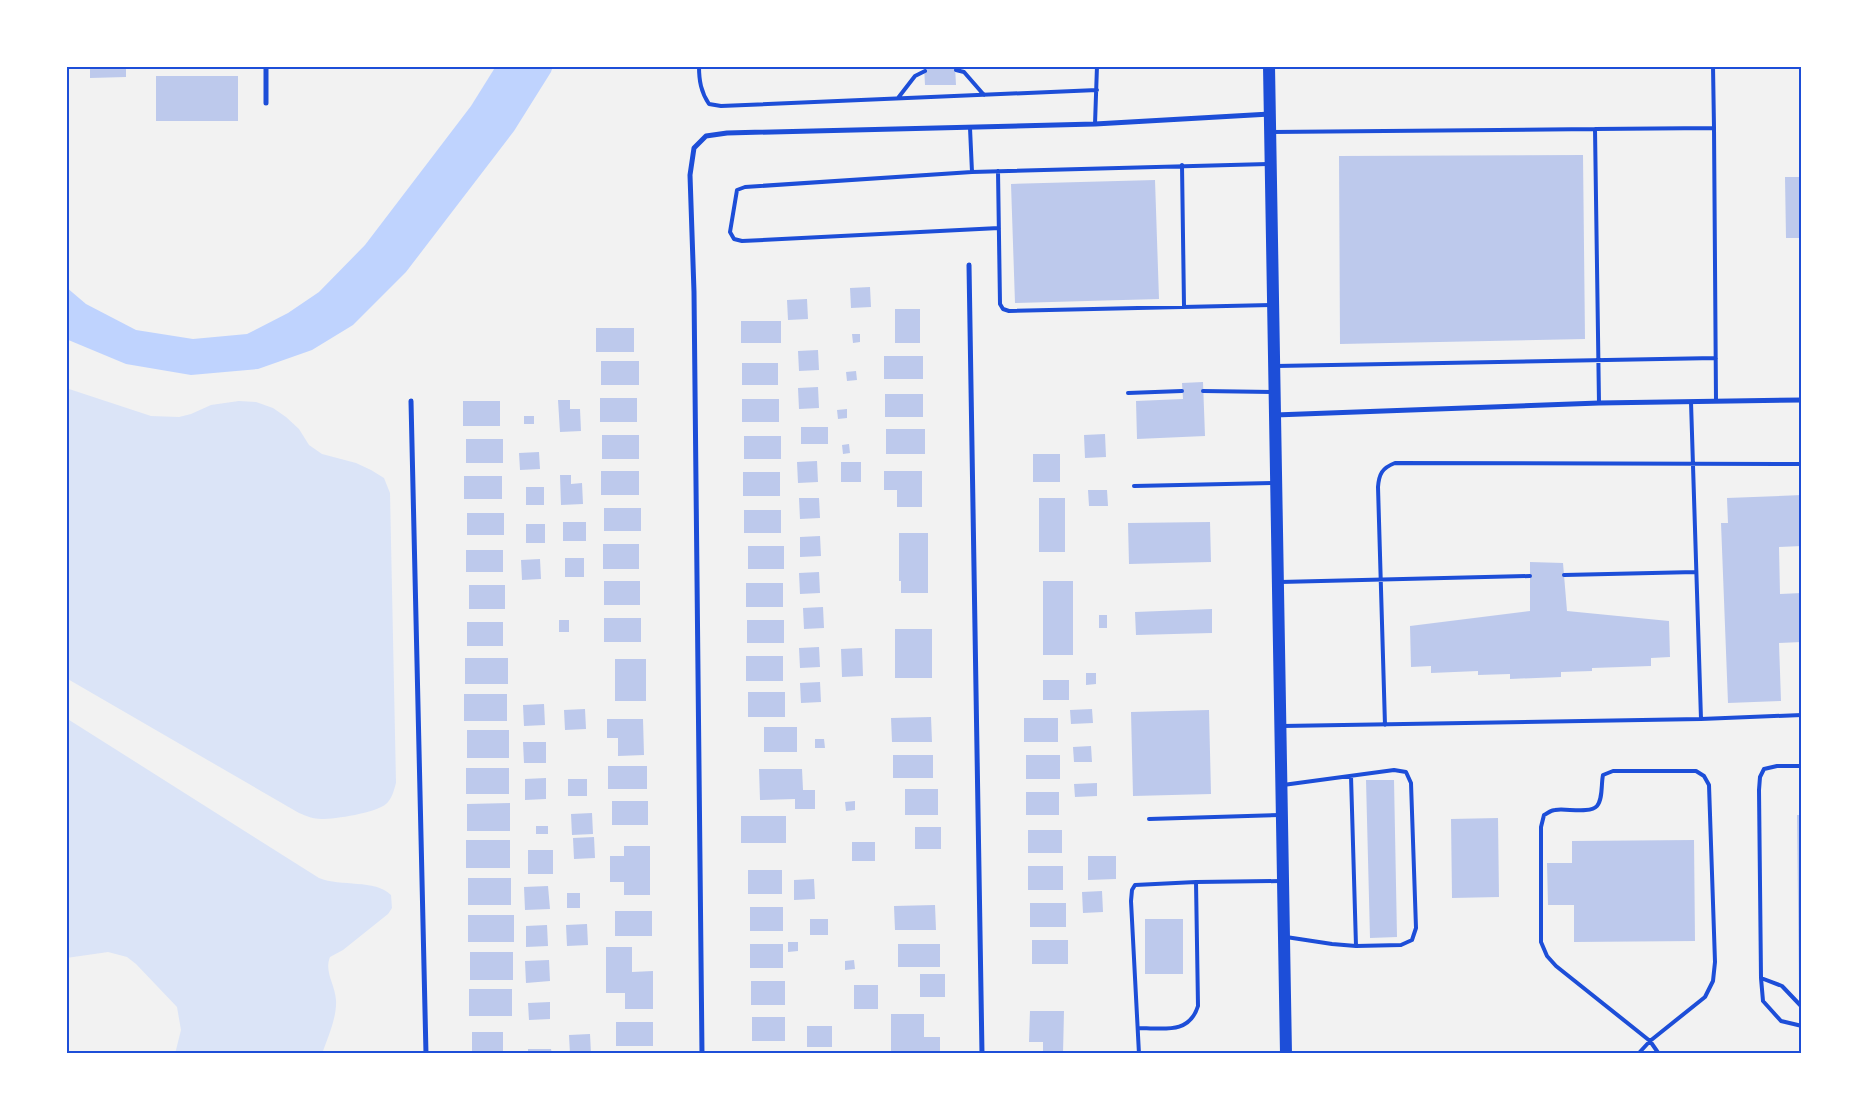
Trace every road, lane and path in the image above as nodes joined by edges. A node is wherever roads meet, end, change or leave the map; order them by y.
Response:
1 (266, 66) edge
2 (699, 66) edge
3 (1097, 66) edge
4 (1269, 66) edge
5 (1713, 66) edge
6 (956, 70) dead end
7 (925, 71) dead end
8 (1097, 90) junction
9 (984, 94) junction
10 (898, 98) junction
11 (266, 103) dead end
12 (1271, 114) junction
13 (1094, 124) junction
14 (970, 128) junction
15 (1714, 128) junction
16 (1595, 129) junction
17 (1271, 132) junction
18 (1271, 164) junction
19 (1182, 165) junction
20 (972, 172) junction
21 (998, 172) junction
22 (999, 228) junction
23 (969, 265) dead end
24 (1273, 305) junction
25 (1184, 306) junction
26 (1716, 358) junction
27 (1598, 360) junction
28 (1274, 366) junction
29 (1182, 392) dead end
30 (1203, 392) dead end
31 (1274, 392) junction
32 (1128, 393) dead end
33 (1802, 400) edge
34 (412, 401) dead end
35 (1691, 402) junction
36 (1716, 402) junction
37 (1598, 404) junction
38 (1275, 415) junction
39 (1692, 462) junction
40 (1802, 464) edge
41 (1276, 483) junction
42 (1134, 486) dead end
43 (1696, 572) junction
44 (1564, 575) dead end
45 (1530, 576) dead end
46 (1381, 580) junction
47 (1278, 582) junction
48 (1802, 716) edge
49 (1701, 720) junction
50 (1385, 725) junction
51 (1280, 726) junction
52 (1802, 766) edge
53 (1352, 776) junction
54 (1281, 785) junction
55 (1282, 815) junction
56 (1149, 819) dead end
57 (1283, 881) junction
58 (1196, 882) junction
59 (1284, 937) junction
60 (1356, 946) junction
61 (1761, 978) junction
62 (1802, 1010) edge
63 (1802, 1026) edge
64 (1138, 1028) junction
65 (1650, 1042) junction
66 (426, 1054) edge
67 (702, 1054) edge
68 (982, 1054) edge
69 (1139, 1054) edge
70 (1286, 1054) edge
71 (1638, 1054) edge
72 (1658, 1054) edge

1 - 11 street
2 - 10 lane
3 - 8 lane
4 - 12 main road
5 - 15 lane
6 - 9 lane
7 - 10 lane
8 - 9 lane
8 - 13 lane
9 - 10 lane
12 - 13 street
12 - 17 main road
13 - 14 street
14 - 20 lane
14 - 67 street
15 - 16 lane
15 - 26 lane
16 - 17 lane
16 - 27 lane
17 - 18 main road
18 - 19 lane
18 - 24 main road
19 - 21 lane
19 - 25 lane
20 - 21 lane
20 - 22 lane
21 - 22 lane
22 - 25 lane
23 - 68 street
24 - 25 lane
24 - 28 main road
26 - 27 lane
26 - 36 lane
27 - 28 lane
27 - 37 lane
28 - 31 main road
29 - 32 lane
30 - 31 lane
31 - 38 main road
33 - 36 street
34 - 66 street
35 - 36 street
35 - 37 street
35 - 39 lane
37 - 38 street
38 - 41 main road
39 - 40 lane
39 - 43 lane
39 - 46 lane
41 - 42 lane
41 - 47 main road
43 - 44 lane
43 - 49 lane
45 - 46 lane
46 - 47 lane
46 - 50 lane
47 - 51 main road
48 - 49 lane
49 - 50 lane
50 - 51 lane
51 - 54 main road
52 - 61 lane
53 - 54 lane
53 - 60 lane
53 - 60 lane
54 - 55 main road
55 - 56 lane
55 - 57 main road
57 - 58 lane
57 - 59 main road
58 - 64 lane
58 - 64 lane
59 - 60 lane
59 - 70 main road
61 - 62 lane
61 - 63 lane
64 - 69 lane
65 - 65 lane
65 - 71 lane
65 - 72 lane

